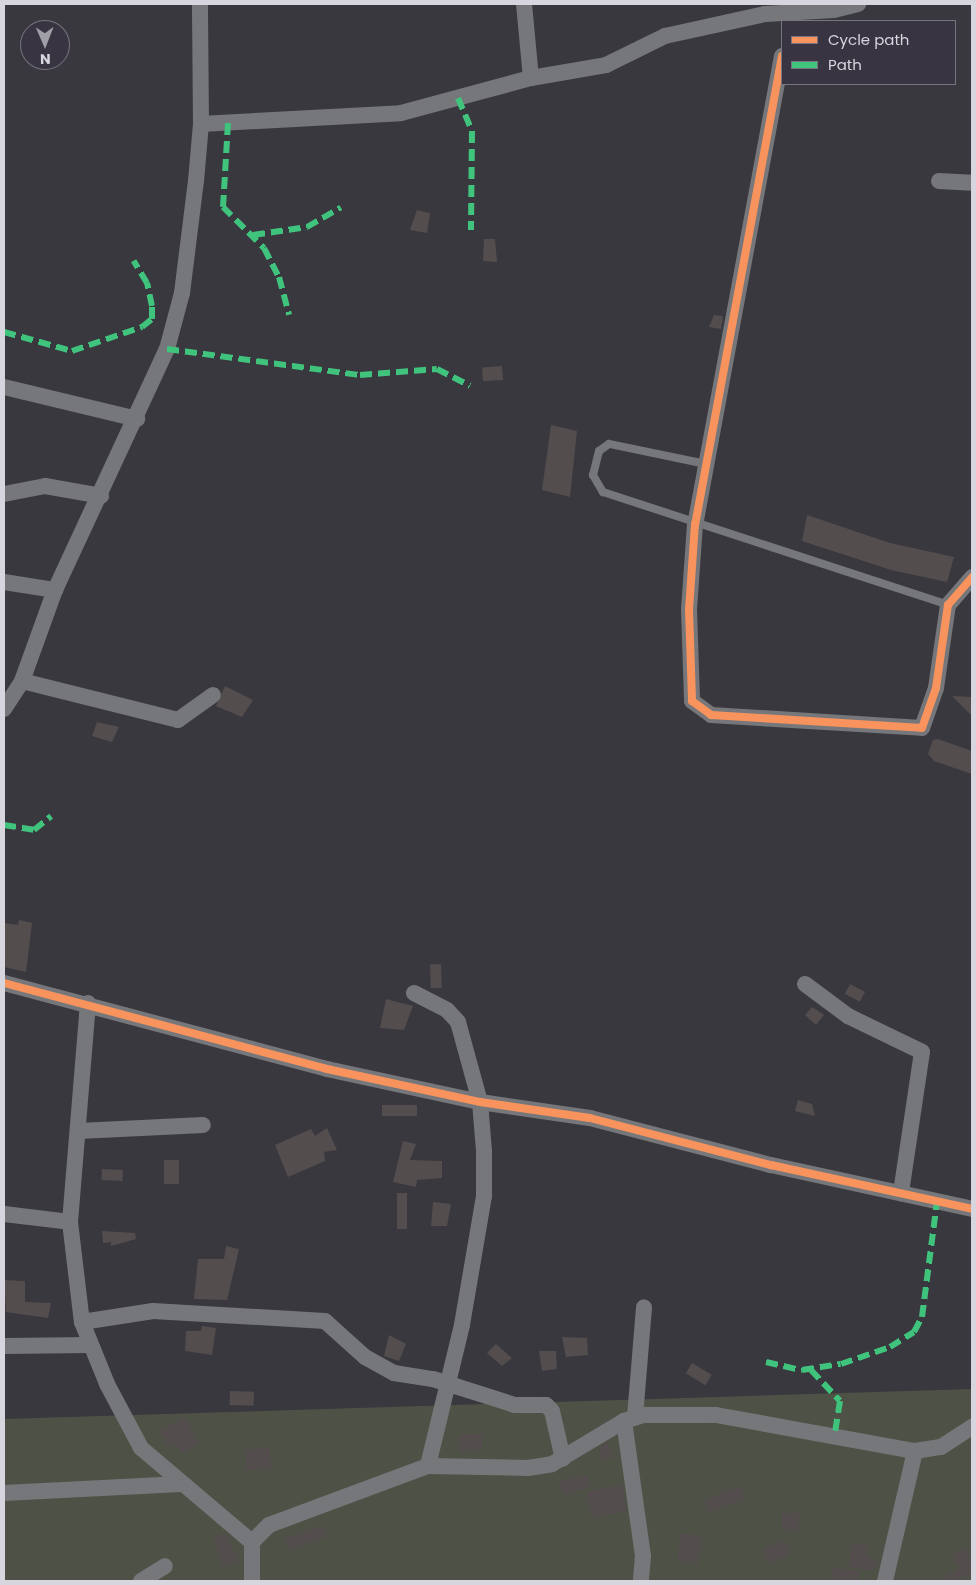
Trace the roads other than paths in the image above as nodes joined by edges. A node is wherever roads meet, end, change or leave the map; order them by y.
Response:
1 (200, 4) edge
2 (524, 4) edge
3 (858, 4) edge
4 (785, 12) edge
5 (781, 62) edge
6 (530, 78) junction
7 (201, 124) junction
8 (938, 181) dead end
9 (972, 183) edge
10 (4, 387) edge
11 (137, 419) junction
12 (708, 464) junction
13 (4, 494) edge
14 (101, 496) junction
15 (695, 524) junction
16 (972, 577) edge
17 (4, 582) edge
18 (55, 590) junction
19 (948, 605) junction
20 (22, 681) junction
21 (213, 695) dead end
22 (4, 709) edge
23 (4, 983) edge
24 (805, 984) dead end
25 (414, 993) dead end
26 (88, 1003) junction
27 (480, 1102) junction
28 (204, 1125) dead end
29 (79, 1131) junction
30 (902, 1194) junction
31 (972, 1209) edge
32 (4, 1214) edge
33 (70, 1222) junction
34 (644, 1307) dead end
35 (82, 1322) junction
36 (90, 1345) junction
37 (4, 1346) edge
38 (448, 1385) junction
39 (629, 1419) junction
40 (972, 1427) edge
41 (915, 1452) junction
42 (563, 1458) junction
43 (428, 1466) junction
44 (181, 1484) junction
45 (4, 1493) edge
46 (252, 1542) junction
47 (165, 1566) dead end
48 (141, 1581) edge
49 (252, 1581) edge
50 (641, 1581) edge
51 (885, 1581) edge

1 - 7 street
2 - 6 street
3 - 4 street
4 - 6 street
5 - 12 street
6 - 7 street
7 - 11 street
8 - 9 street
10 - 11 street
11 - 14 street
12 - 15 street
12 - 15 lane
13 - 14 street
14 - 18 street
15 - 19 lane
15 - 19 street
16 - 19 street
17 - 18 street
18 - 20 street
20 - 21 street
20 - 22 street
23 - 26 street
24 - 30 street
25 - 27 street
26 - 27 street
26 - 29 street
27 - 30 street
27 - 38 street
28 - 29 street
29 - 33 street
30 - 31 street
32 - 33 street
33 - 35 street
34 - 39 street
35 - 36 street
35 - 38 street
36 - 37 street
36 - 44 street
38 - 42 street
38 - 43 street
39 - 41 street
39 - 42 street
39 - 50 street
40 - 41 street
41 - 51 street
42 - 43 street
43 - 46 street
44 - 45 street
44 - 46 street
46 - 49 street
47 - 48 street

